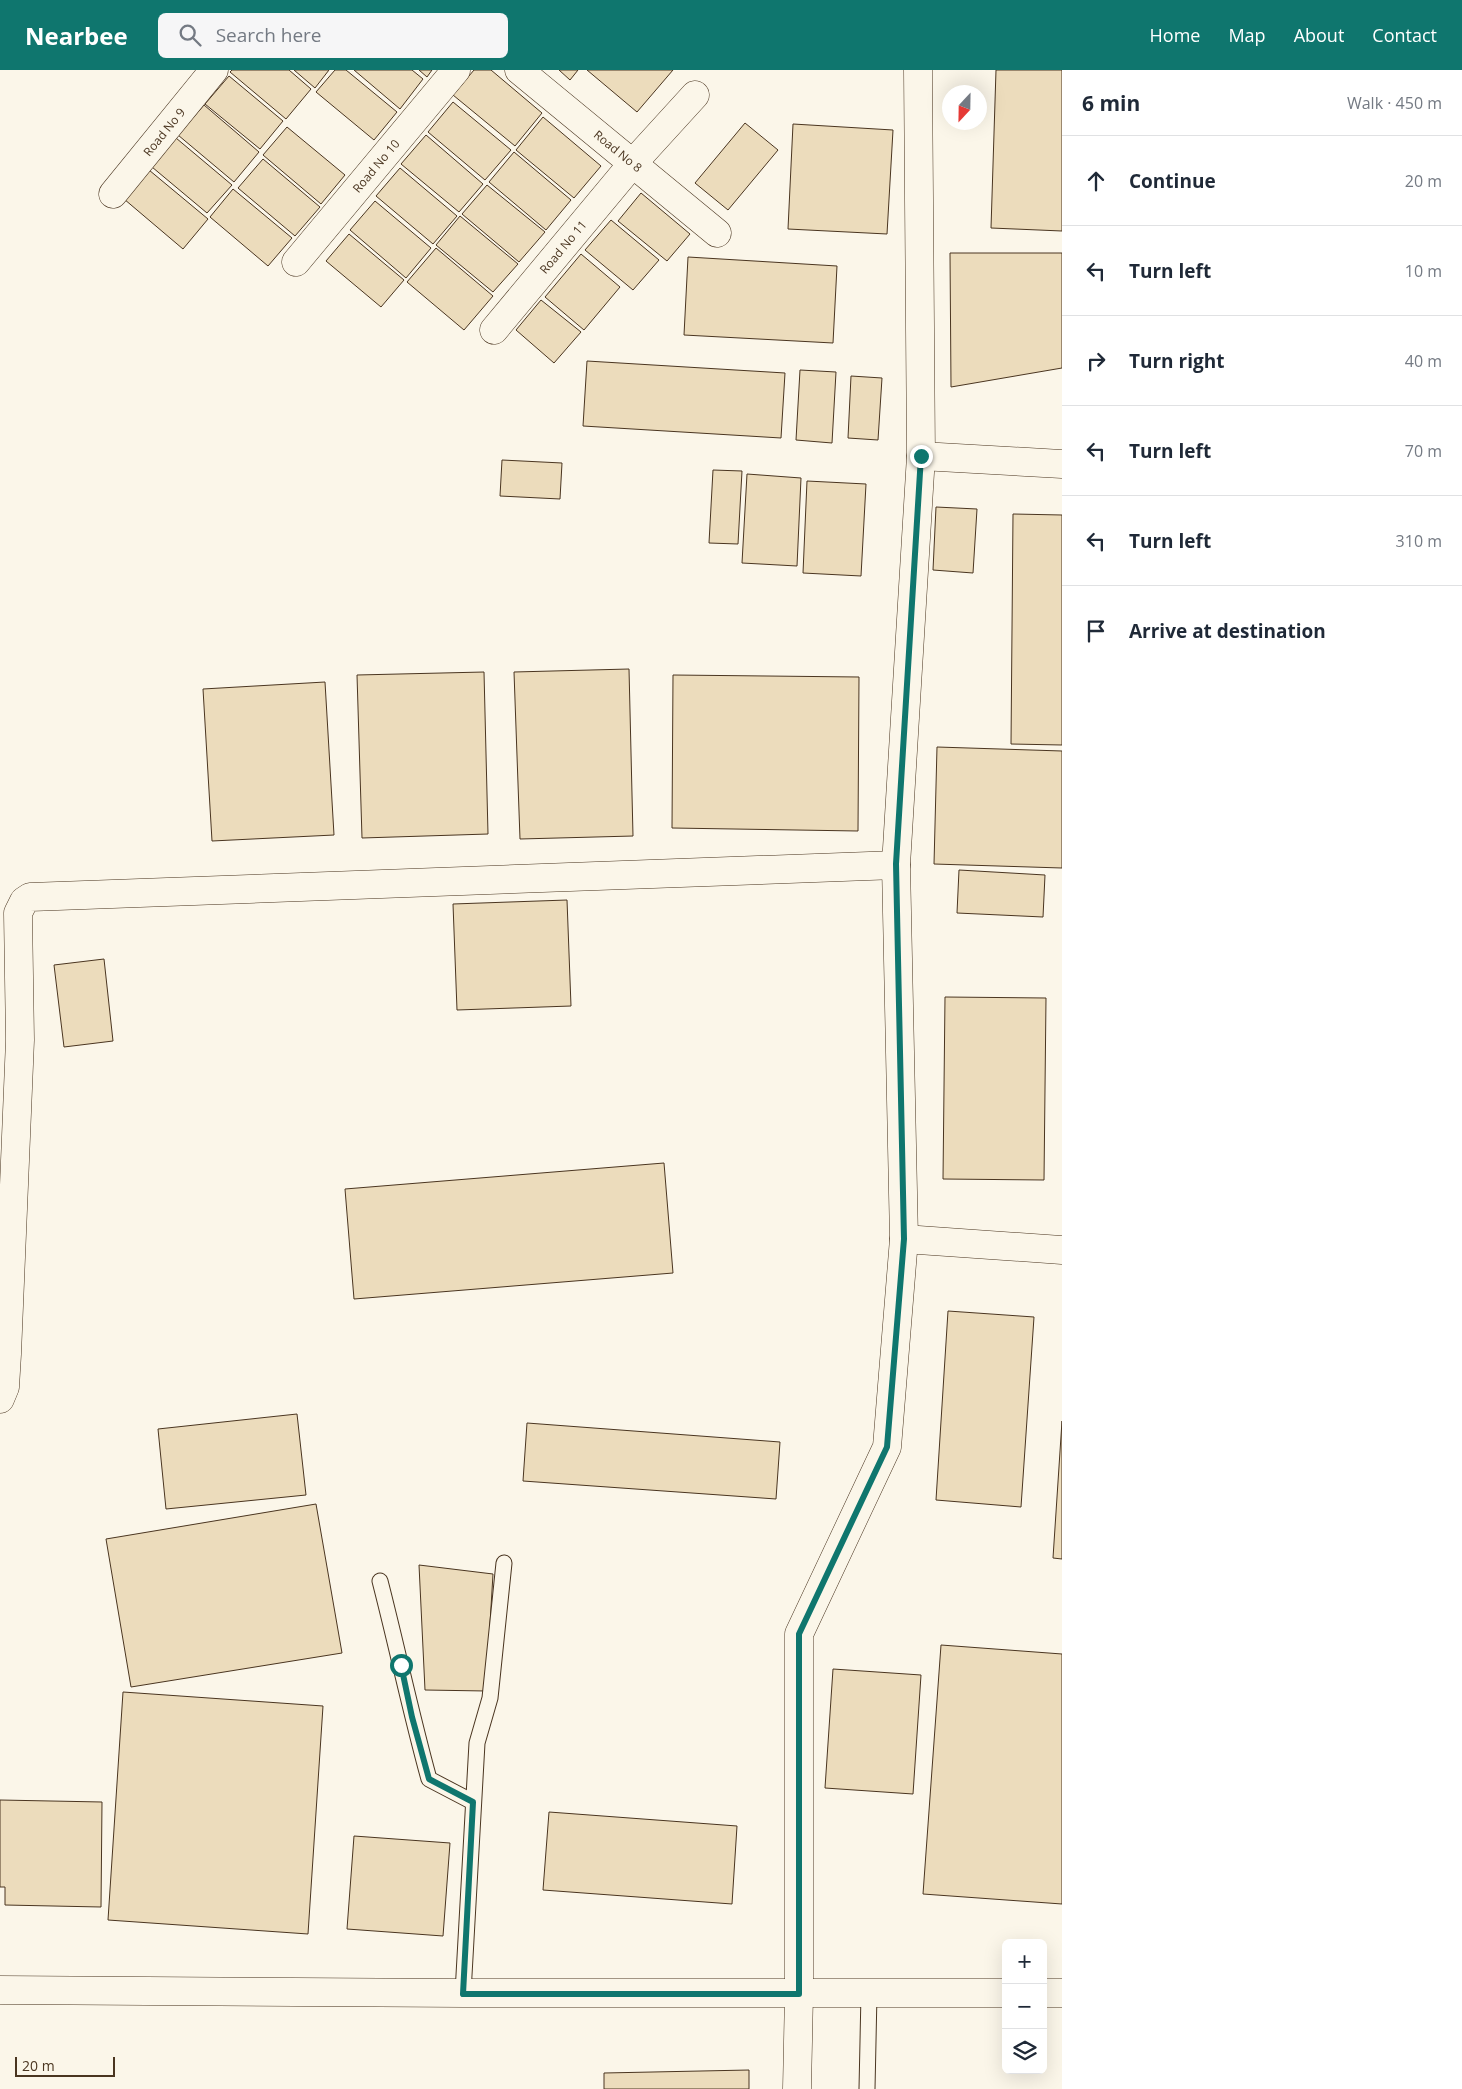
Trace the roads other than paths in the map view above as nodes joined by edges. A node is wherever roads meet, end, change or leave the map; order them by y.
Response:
1 (214, 70) edge
2 (456, 70) edge
3 (519, 70) edge
4 (918, 70) edge
5 (696, 95) dead end
6 (633, 164) junction
7 (113, 194) dead end
8 (717, 233) dead end
9 (296, 262) dead end
10 (494, 330) dead end
11 (921, 456) junction
12 (1062, 464) edge
13 (896, 864) junction
14 (904, 1239) junction
15 (1062, 1250) edge
16 (0, 1399) edge
17 (504, 1563) dead end
18 (380, 1582) dead end
19 (473, 1802) junction
20 (0, 1990) edge
21 (1002, 1993) edge
22 (1047, 1993) edge
23 (1062, 1993) edge
24 (463, 1994) junction
25 (799, 1994) junction
26 (869, 1994) junction
27 (797, 2089) edge
28 (867, 2089) edge

1 - 7 street, Road No 9
2 - 9 street, Road No 10
3 - 6 street, Road No 8
4 - 11 street
5 - 6 street, Road No 11
6 - 8 street, Road No 8
6 - 10 street, Road No 11
11 - 12 street
11 - 13 street
13 - 14 street
13 - 16 street
14 - 15 street
14 - 25 street
17 - 19 lane
18 - 19 lane
19 - 24 lane
20 - 24 street
21 - 26 street
22 - 23 street
24 - 25 street
25 - 26 street
25 - 27 street
26 - 28 lane

